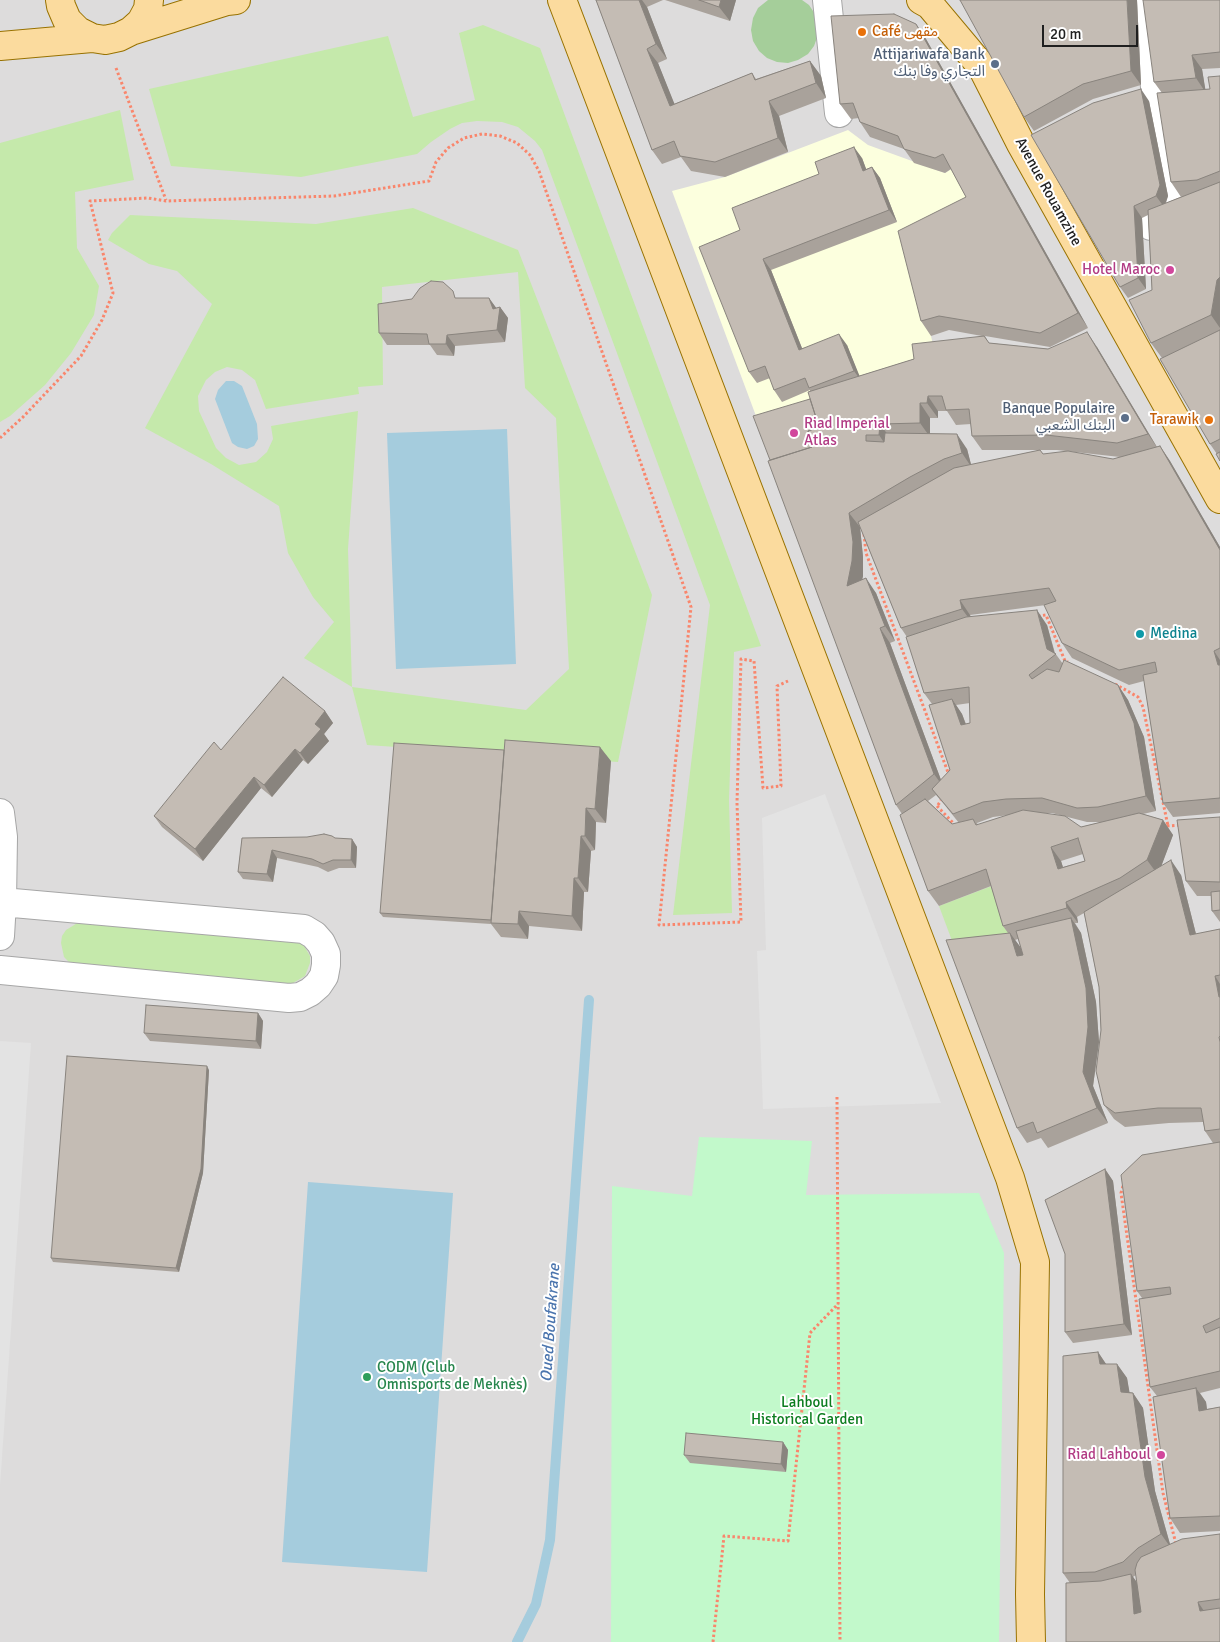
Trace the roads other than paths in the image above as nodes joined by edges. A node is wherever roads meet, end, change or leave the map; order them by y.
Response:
1 (60, 0) edge
2 (150, 0) edge
3 (236, 0) edge
4 (562, 0) edge
5 (827, 0) edge
6 (1146, 0) edge
7 (926, 2) edge
8 (131, 31) junction
9 (99, 39) junction
10 (0, 46) edge
11 (839, 113) edge
12 (1201, 200) edge
13 (1171, 209) junction
14 (1152, 247) edge
15 (1143, 304) edge
16 (1119, 318) junction
17 (1220, 499) edge
18 (0, 813) edge
19 (2, 902) junction
20 (0, 936) edge
21 (0, 970) edge
22 (1031, 1642) edge

1 - 9 main road
2 - 8 main road
3 - 8 main road
4 - 22 main road
5 - 11 street
6 - 13 street
7 - 16 main road, Avenue Rouamzine
8 - 9 main road
9 - 10 main road
12 - 13 street
13 - 14 street
15 - 16 street
16 - 17 main road, Avenue Rouamzine
18 - 19 street
19 - 20 street
19 - 21 street

